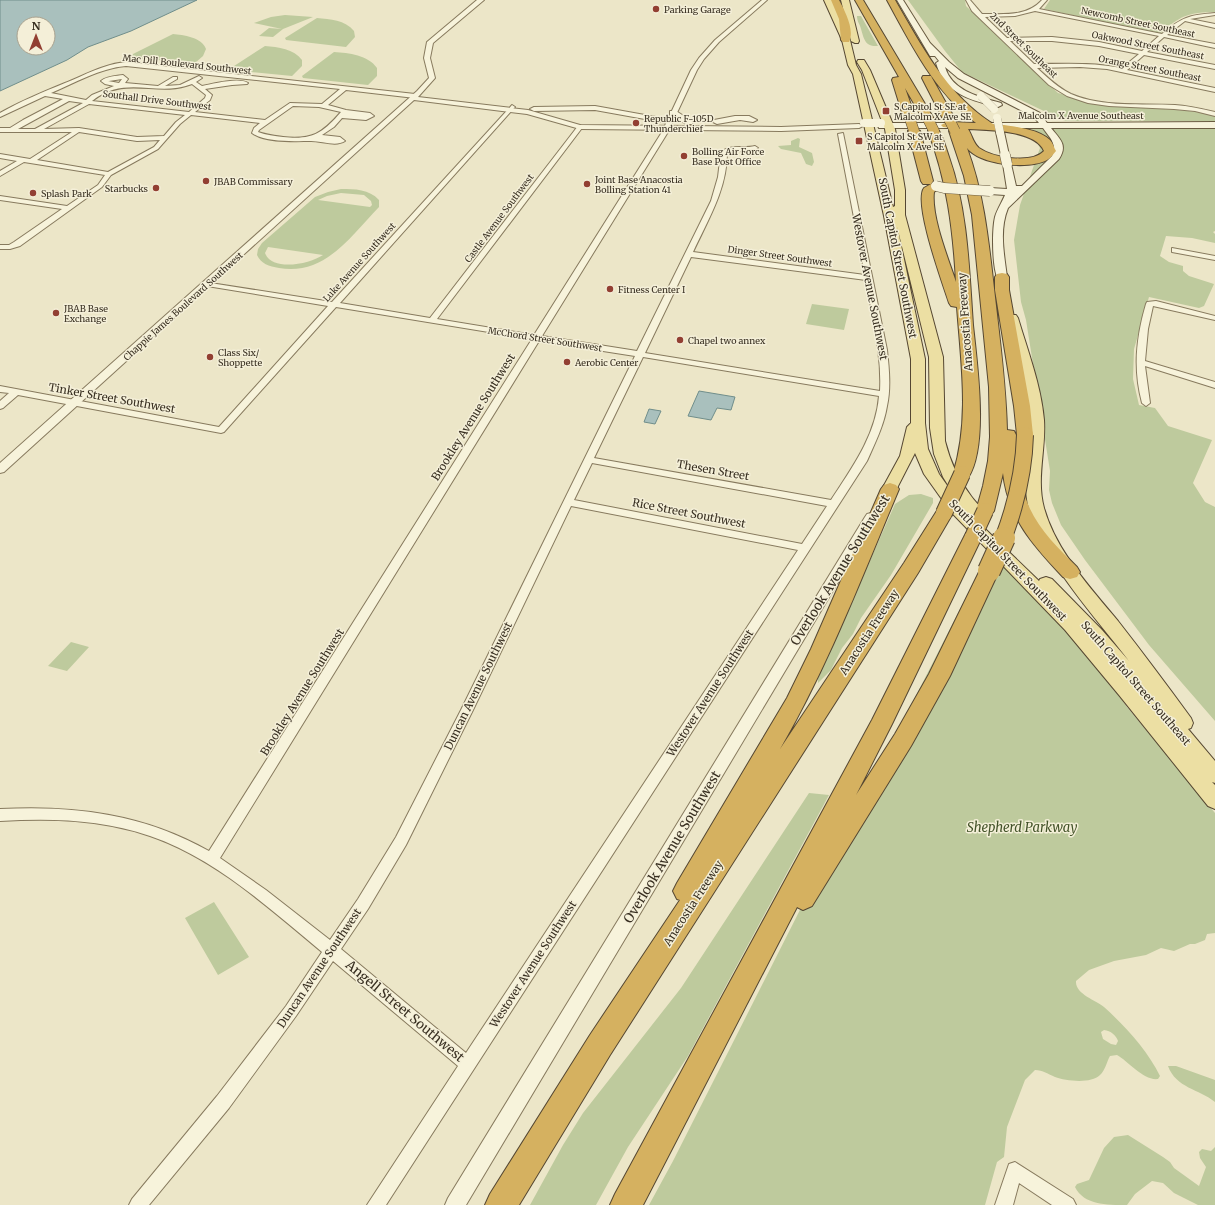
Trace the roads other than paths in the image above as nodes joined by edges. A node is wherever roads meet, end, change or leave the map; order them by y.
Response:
1 (481, 0) edge
2 (489, 0) edge
3 (765, 0) edge
4 (828, 0) edge
5 (835, 0) edge
6 (845, 0) edge
7 (859, 0) edge
8 (883, 0) edge
9 (891, 0) edge
10 (900, 0) edge
11 (968, 0) edge
12 (1045, 0) edge
13 (1034, 9) junction
14 (1215, 14) edge
15 (980, 16) junction
16 (1184, 20) junction
17 (1215, 26) edge
18 (1163, 35) junction
19 (881, 37) junction
20 (846, 40) junction
21 (1005, 40) junction
22 (929, 45) junction
23 (1215, 46) edge
24 (1144, 52) junction
25 (857, 56) junction
26 (436, 62) dead end
27 (940, 63) junction
28 (928, 65) junction
29 (1033, 66) junction
30 (1215, 67) edge
31 (1123, 70) junction
32 (205, 73) junction
33 (440, 74) dead end
34 (175, 78) dead end
35 (193, 82) junction
36 (158, 88) junction
37 (202, 88) junction
38 (293, 88) dead end
39 (343, 89) junction
40 (1215, 90) edge
41 (46, 94) junction
42 (418, 97) junction
43 (68, 99) junction
44 (87, 102) junction
45 (322, 107) junction
46 (511, 108) junction
47 (190, 113) junction
48 (1215, 114) edge
49 (0, 115) edge
50 (757, 120) dead end
51 (669, 121) junction
52 (778, 121) dead end
53 (267, 122) junction
54 (720, 123) junction
55 (1215, 124) edge
56 (794, 125) junction
57 (862, 125) junction
58 (885, 125) junction
59 (948, 125) junction
60 (986, 125) junction
61 (1042, 125) junction
62 (580, 127) junction
63 (0, 130) edge
64 (80, 130) junction
65 (10, 131) junction
66 (36, 131) junction
67 (841, 134) dead end
68 (166, 138) junction
69 (755, 148) dead end
70 (0, 156) edge
71 (23, 160) junction
72 (31, 161) junction
73 (0, 174) edge
74 (109, 174) junction
75 (932, 183) junction
76 (1027, 184) junction
77 (1012, 188) junction
78 (0, 198) edge
79 (1006, 206) junction
80 (68, 208) junction
81 (900, 215) junction
82 (892, 232) junction
83 (0, 247) edge
84 (1175, 250) dead end
85 (689, 254) junction
86 (1215, 258) edge
87 (1002, 277) junction
88 (868, 278) junction
89 (207, 284) junction
90 (334, 305) junction
91 (1215, 318) edge
92 (432, 320) junction
93 (537, 337) junction
94 (968, 351) junction
95 (640, 354) junction
96 (1140, 362) junction
97 (995, 365) junction
98 (1215, 385) edge
99 (0, 389) edge
100 (16, 392) junction
101 (884, 394) junction
102 (1146, 403) dead end
103 (73, 404) junction
104 (0, 406) edge
105 (917, 407) junction
106 (221, 430) joint
107 (589, 460) junction
108 (0, 469) edge
109 (890, 489) junction
110 (568, 502) junction
111 (834, 504) junction
112 (805, 548) junction
113 (1070, 572) junction
114 (1215, 765) edge
115 (1215, 775) edge
116 (1215, 800) edge
117 (0, 815) edge
118 (212, 859) junction
119 (332, 950) junction
120 (653, 964) junction
121 (719, 1030) junction
122 (467, 1064) junction
123 (138, 1205) edge
124 (376, 1205) edge
125 (455, 1205) edge
126 (501, 1205) edge
127 (626, 1205) edge
128 (1004, 1205) edge
129 (1067, 1205) edge

1 - 42 street
2 - 26 street
3 - 51 street, Brookley Avenue Southwest
4 - 20 main road, South Capitol Street Southwest
5 - 20 highway
6 - 25 main road, South Capitol Street Southeast
7 - 19 highway, Anacostia Freeway
8 - 59 highway, Anacostia Freeway
9 - 28 highway
10 - 22 main road
11 - 15 street, 2nd Street Southeast
12 - 13 street, Newcomb Street Southeast
13 - 15 street, Newcomb Street Southeast
13 - 18 street, Newcomb Street Southeast
14 - 16 street
15 - 21 street, 2nd Street Southeast
16 - 17 street
16 - 18 street
18 - 23 street, Newcomb Street Southeast
18 - 24 street
19 - 59 highway, Anacostia Freeway
19 - 75 highway, bridge
20 - 25 main road, South Capitol Street Southwest
21 - 24 street, Oakwood Street Southeast
21 - 29 street, 2nd Street Southeast
22 - 27 main road
22 - 61 main road
24 - 30 street, Oakwood Street Southeast
24 - 31 street
25 - 57 main road
25 - 58 main road
25 - 81 main road, South Capitol Street Southeast
25 - 82 main road, South Capitol Street Southwest
27 - 61 main road
27 - 77 main road, bridge
28 - 59 highway
28 - 60 highway
29 - 31 street, Orange Street Southeast
29 - 48 street, 2nd Street Southeast
31 - 40 street, Orange Street Southeast
32 - 35 street
32 - 39 street, Mac Dill Boulevard Southwest
32 - 41 street, Mac Dill Boulevard Southwest
33 - 42 street
34 - 36 street
35 - 36 street
35 - 37 street
36 - 44 street
37 - 38 street
37 - 47 street
39 - 42 street, Mac Dill Boulevard Southwest
39 - 45 street
41 - 43 street, Southall Drive Southwest
41 - 49 street
42 - 46 street, Mac Dill Boulevard Southwest
42 - 89 street, Chappie James Boulevard Southwest
43 - 44 street, Southall Drive Southwest
43 - 65 street
44 - 47 street, Southall Drive Southwest
44 - 66 street
45 - 53 street
45 - 53 street
46 - 51 street, Mac Dill Boulevard Southwest
46 - 62 street, Mac Dill Boulevard Southwest
46 - 90 street, Luke Avenue Southwest
47 - 53 street, Southall Drive Southwest
47 - 68 street
50 - 54 street, Mac Dill Boulevard Southwest
51 - 54 street, Mac Dill Boulevard Southwest
51 - 54 street, Mac Dill Boulevard Southwest
51 - 62 street, Mac Dill Boulevard Southwest
51 - 93 street, Brookley Avenue Southwest
52 - 56 street, Mac Dill Boulevard Southwest
54 - 56 street, Mac Dill Boulevard Southwest
55 - 61 main road, Malcolm X Avenue Southeast
56 - 57 street, Mac Dill Boulevard Southwest
57 - 58 main road, Malcolm X Avenue Southeast, bridge
57 - 82 main road
58 - 59 main road, Malcolm X Avenue Southeast
58 - 81 main road
59 - 59 highway
59 - 60 main road, Malcolm X Avenue Southeast
59 - 94 highway, Anacostia Freeway
59 - 97 highway, Anacostia Freeway
60 - 61 main road, Malcolm X Avenue Southeast
61 - 76 main road
62 - 92 street, Castle Avenue Southwest
63 - 65 street
64 - 66 street
64 - 68 street
64 - 72 street
65 - 66 street
67 - 88 street, Westover Avenue Southwest
68 - 74 street
69 - 85 street, Duncan Avenue Southwest
70 - 71 street
71 - 72 street
71 - 73 street
72 - 74 street
74 - 80 street
75 - 77 main road, bridge
75 - 94 highway
76 - 77 main road
76 - 79 main road
77 - 79 main road
78 - 80 street
79 - 87 main road
80 - 83 street
81 - 115 main road, South Capitol Street Southeast
82 - 105 main road, South Capitol Street Southwest
84 - 86 street
85 - 88 street, Dinger Street Southwest
85 - 95 street, Duncan Avenue Southwest
87 - 113 main road
87 - 121 highway, bridge
88 - 101 street, Westover Avenue Southwest
89 - 90 street, McChord Street Southwest
89 - 103 street, Chappie James Boulevard Southwest
90 - 92 street, McChord Street Southwest
90 - 106 street, Luke Avenue Southwest
91 - 96 street
92 - 93 street, McChord Street Southwest
93 - 95 street, McChord Street Southwest
93 - 118 street, Brookley Avenue Southwest
94 - 120 highway, Anacostia Freeway, bridge
95 - 101 street, McChord Street Southwest
95 - 107 street, Duncan Avenue Southwest
96 - 98 street
96 - 102 street
97 - 113 highway
97 - 121 highway, Anacostia Freeway, bridge
99 - 100 street, Tinker Street Southwest
100 - 103 street, Tinker Street Southwest
100 - 104 street
101 - 111 street, Westover Avenue Southwest
103 - 106 street, Tinker Street Southwest
103 - 108 street, Chappie James Boulevard Southwest
105 - 109 main road
105 - 116 main road, South Capitol Street Southwest
107 - 110 street, Duncan Avenue Southwest
107 - 111 street, Thesen Street
109 - 120 highway
109 - 125 street, Overlook Avenue Southwest
110 - 112 street, Rice Street Southwest
110 - 119 street, Duncan Avenue Southwest
111 - 112 street, Westover Avenue Southwest
112 - 122 street, Westover Avenue Southwest
113 - 114 main road
117 - 118 street, Angell Street Southwest
118 - 119 street, Angell Street Southwest
119 - 122 street, Angell Street Southwest
119 - 123 street, Duncan Avenue Southwest
120 - 126 highway, Anacostia Freeway
121 - 127 highway, Anacostia Freeway
122 - 124 street, Westover Avenue Southwest
128 - 129 street

